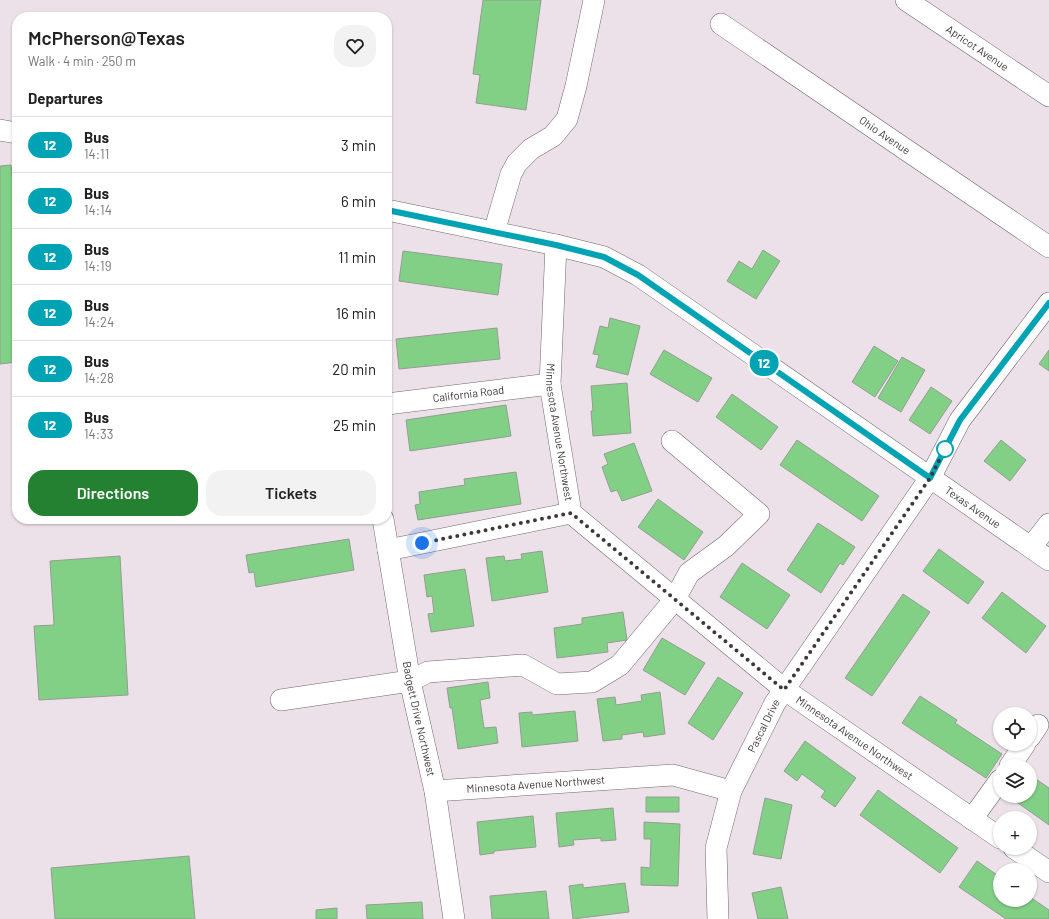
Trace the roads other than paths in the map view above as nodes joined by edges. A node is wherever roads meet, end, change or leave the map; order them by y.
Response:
1 (594, 0) edge
2 (906, 0) edge
3 (721, 24) dead end
4 (1049, 96) edge
5 (0, 130) edge
6 (12, 133) edge
7 (392, 211) edge
8 (494, 232) junction
9 (556, 245) junction
10 (1049, 247) edge
11 (1049, 303) edge
12 (550, 384) junction
13 (392, 403) edge
14 (672, 441) dead end
15 (930, 478) junction
16 (571, 513) junction
17 (384, 524) edge
18 (1049, 524) edge
19 (1031, 548) junction
20 (388, 550) junction
21 (1049, 560) edge
22 (675, 599) junction
23 (410, 681) junction
24 (784, 690) junction
25 (281, 700) dead end
26 (993, 790) edge
27 (435, 791) junction
28 (731, 791) junction
29 (972, 820) junction
30 (993, 834) edge
31 (1024, 855) edge
32 (1049, 872) edge
33 (454, 919) edge
34 (718, 919) edge

1 - 8 street
2 - 4 street, Apricot Avenue
3 - 10 street, Ohio Avenue
5 - 6 street
7 - 8 street, Texas Avenue
8 - 9 street, Texas Avenue
9 - 12 street, Minnesota Avenue Northwest
9 - 15 street, Texas Avenue
11 - 15 street, Pascal Drive
12 - 13 street, California Road
12 - 16 street, Minnesota Avenue Northwest
14 - 22 street
15 - 19 street, Texas Avenue
15 - 24 street, Pascal Drive
16 - 20 street
16 - 22 street, Minnesota Avenue Northwest
17 - 20 street, Badgett Drive Northwest
18 - 19 street
19 - 21 street, Texas Avenue
20 - 23 street, Badgett Drive Northwest
22 - 23 street
22 - 24 street, Minnesota Avenue Northwest
23 - 25 street
23 - 27 street, Badgett Drive Northwest
24 - 28 street, Pascal Drive
24 - 29 street, Minnesota Avenue Northwest
26 - 29 street
27 - 28 street, Minnesota Avenue Northwest
27 - 33 street, Badgett Drive Northwest
28 - 34 street, Pascal Drive
29 - 30 street, Minnesota Avenue Northwest
31 - 32 street

